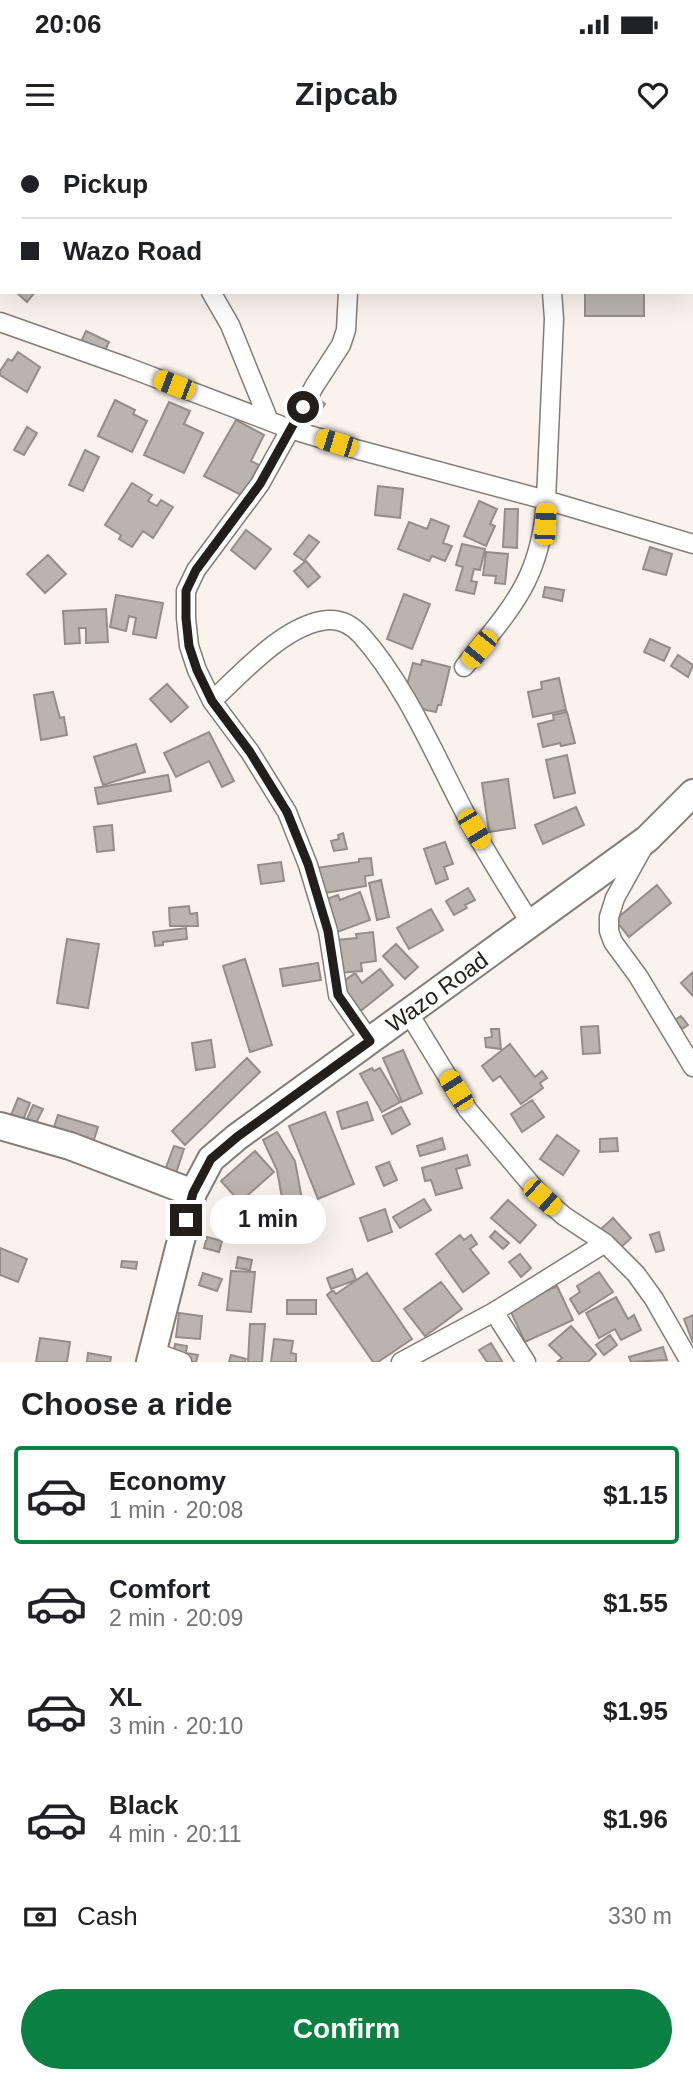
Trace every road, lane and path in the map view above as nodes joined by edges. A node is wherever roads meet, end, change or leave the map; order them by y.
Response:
1 (212, 294) edge
2 (348, 294) edge
3 (552, 294) edge
4 (0, 322) edge
5 (269, 421) junction
6 (290, 429) junction
7 (546, 500) junction
8 (693, 544) edge
9 (464, 667) dead end
10 (212, 701) junction
11 (693, 793) edge
12 (647, 839) junction
13 (531, 924) junction
14 (408, 1012) junction
15 (370, 1041) junction
16 (693, 1066) edge
17 (0, 1126) edge
18 (193, 1193) junction
19 (605, 1243) junction
20 (494, 1312) junction
21 (151, 1357) edge
22 (183, 1362) edge
23 (401, 1362) edge
24 (526, 1362) edge
25 (690, 1362) edge

1 - 5 street
2 - 6 street
3 - 7 street
4 - 5 street
5 - 6 street
6 - 7 street
6 - 10 street
7 - 8 street
7 - 9 street
10 - 13 street
10 - 15 street
11 - 12 main road, Wazo Road
12 - 13 main road, Wazo Road
12 - 16 street
13 - 14 main road, Wazo Road
14 - 15 main road, Wazo Road
14 - 19 street
15 - 18 main road, Wazo Road
17 - 18 main road
18 - 21 main road, Wazo Road
19 - 20 street
19 - 25 street
20 - 23 street
20 - 24 street
21 - 22 street

